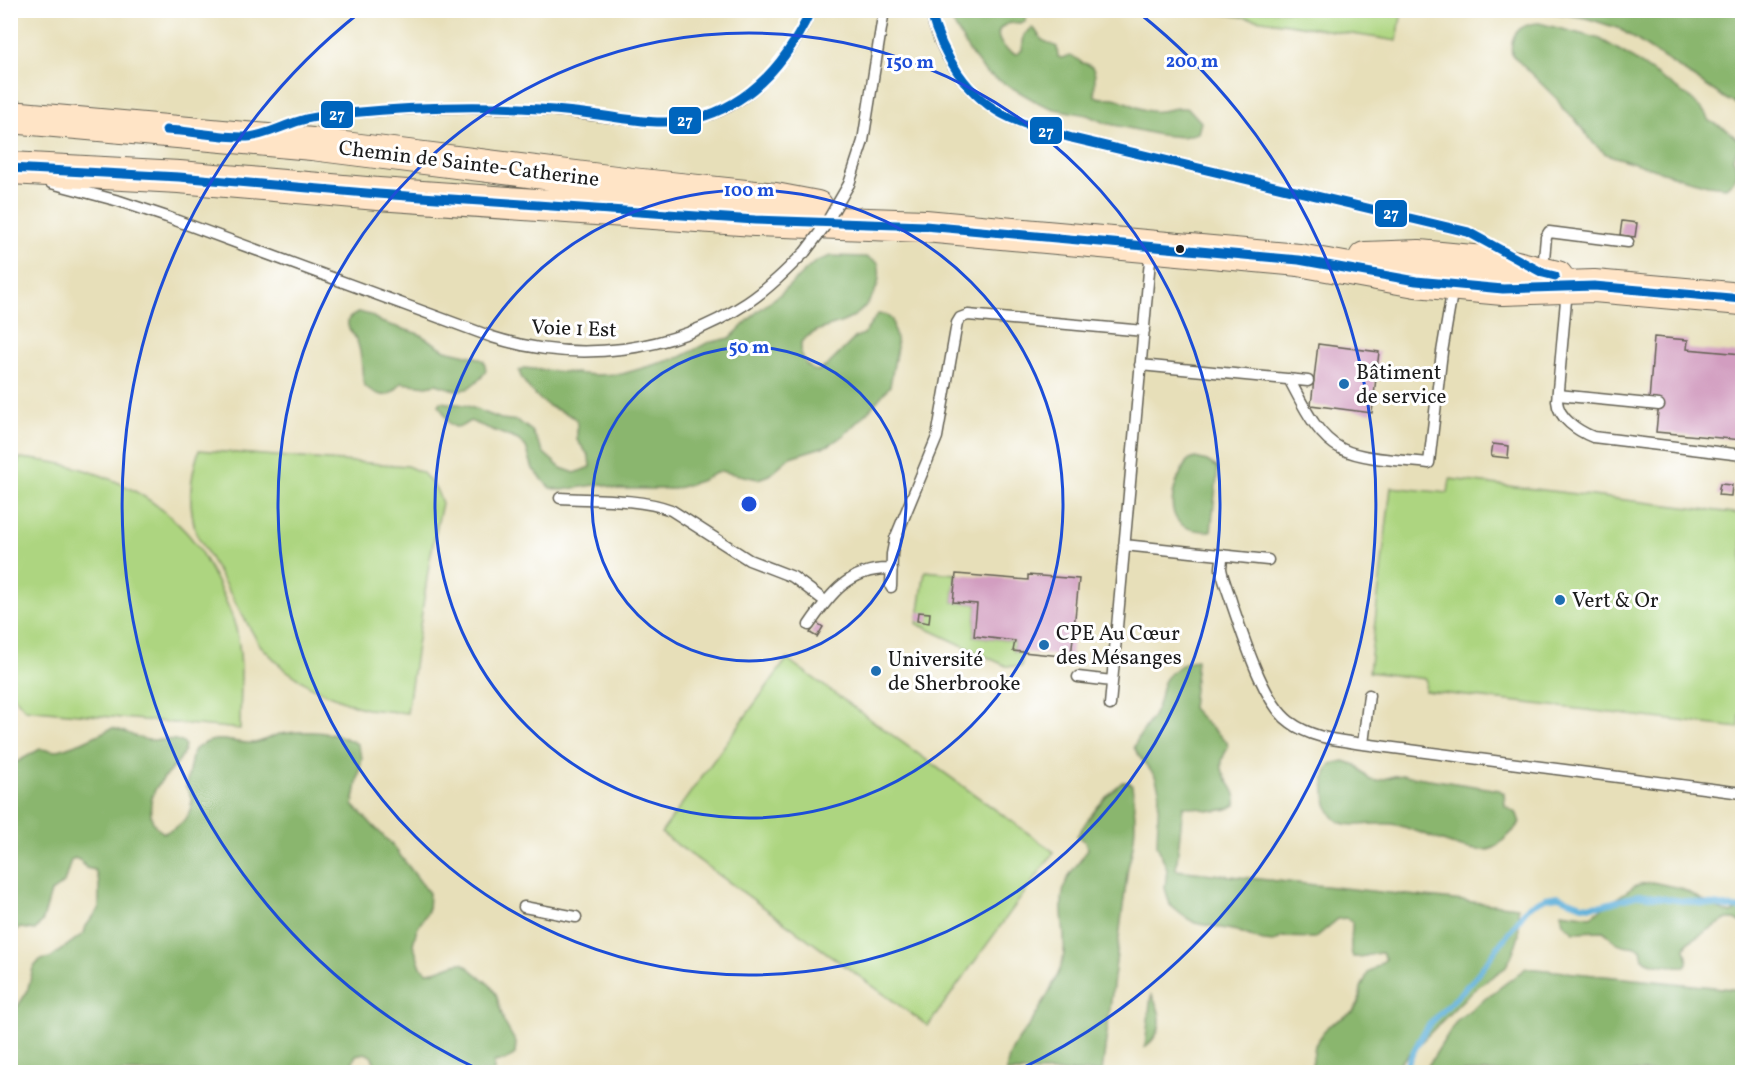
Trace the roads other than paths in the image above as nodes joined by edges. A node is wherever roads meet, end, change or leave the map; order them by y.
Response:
1 (811, 10) edge
2 (884, 10) edge
3 (930, 10) edge
4 (11, 116) edge
5 (250, 137) junction
6 (10, 168) edge
7 (10, 173) edge
8 (925, 226) junction
9 (1629, 242) dead end
10 (1151, 246) junction
11 (1299, 260) junction
12 (1563, 283) junction
13 (1453, 284) junction
14 (1743, 299) edge
15 (1144, 331) junction
16 (1140, 366) junction
17 (1289, 379) junction
18 (1308, 381) dead end
19 (1558, 395) junction
20 (1659, 405) dead end
21 (1743, 455) edge
22 (560, 498) dead end
23 (1124, 546) junction
24 (1222, 555) junction
25 (1268, 560) dead end
26 (892, 569) junction
27 (891, 586) dead end
28 (825, 601) junction
29 (809, 625) dead end
30 (1078, 677) dead end
31 (1112, 681) junction
32 (1370, 695) dead end
33 (1110, 705) dead end
34 (1363, 744) junction
35 (1743, 794) edge
36 (524, 907) dead end
37 (576, 916) dead end

1 - 5 lane
2 - 7 lane, Voie 1 Est, bridge
3 - 12 lane
4 - 5 main road, Chemin de Sainte-Catherine
5 - 8 main road, Chemin de Sainte-Catherine
6 - 8 main road, Chemin de Sainte-Catherine
8 - 10 main road, Chemin de Sainte-Catherine
9 - 12 lane
10 - 11 main road, Chemin de Sainte-Catherine
10 - 15 lane
11 - 12 main road, Chemin de Sainte-Catherine
11 - 13 main road, Chemin de Sainte-Catherine
12 - 13 main road, Chemin de Sainte-Catherine
12 - 14 main road, Chemin de Sainte-Catherine
12 - 19 lane
13 - 17 lane
15 - 16 lane
15 - 26 lane
16 - 17 lane
16 - 23 lane
17 - 18 lane
19 - 20 lane
19 - 21 lane
22 - 28 lane
23 - 24 lane
23 - 31 lane
24 - 25 lane
24 - 34 lane
26 - 27 lane
26 - 28 lane
28 - 29 lane
30 - 31 lane
31 - 33 lane
32 - 34 lane
34 - 35 lane
36 - 37 lane

